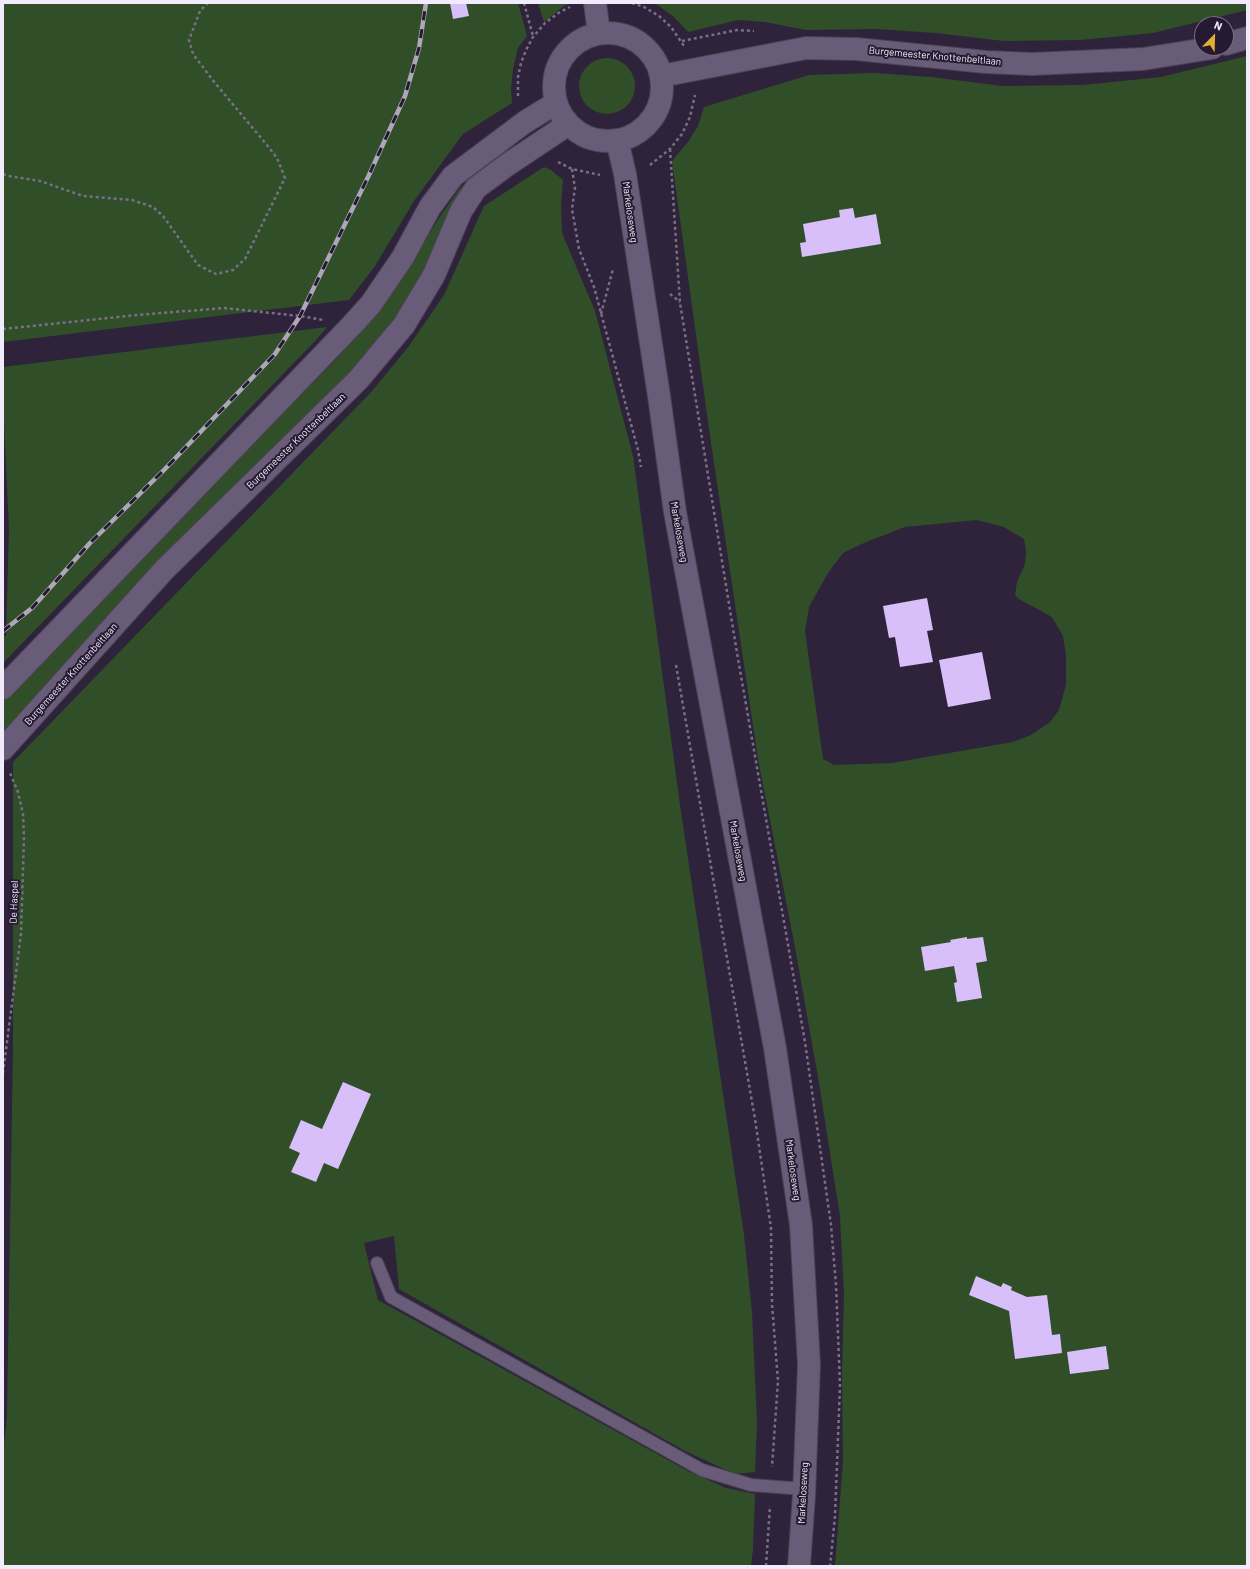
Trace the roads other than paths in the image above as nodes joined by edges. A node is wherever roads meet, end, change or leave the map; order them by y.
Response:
1 (586, 3) edge
2 (599, 33) junction
3 (1247, 38) edge
4 (1234, 42) edge
5 (1194, 51) edge
6 (661, 76) junction
7 (556, 103) junction
8 (567, 125) junction
9 (617, 140) junction
10 (3, 688) edge
11 (3, 749) edge
12 (378, 1263) dead end
13 (804, 1489) junction
14 (799, 1566) edge

1 - 2 street
2 - 6 street
2 - 7 street
3 - 4 street
5 - 6 street, Burgemeester Knottenbeltlaan
6 - 9 street
7 - 8 street
7 - 10 street
8 - 9 street
8 - 11 street, Burgemeester Knottenbeltlaan
9 - 13 street, Markeloseweg
12 - 13 lane
13 - 14 street, Markeloseweg

